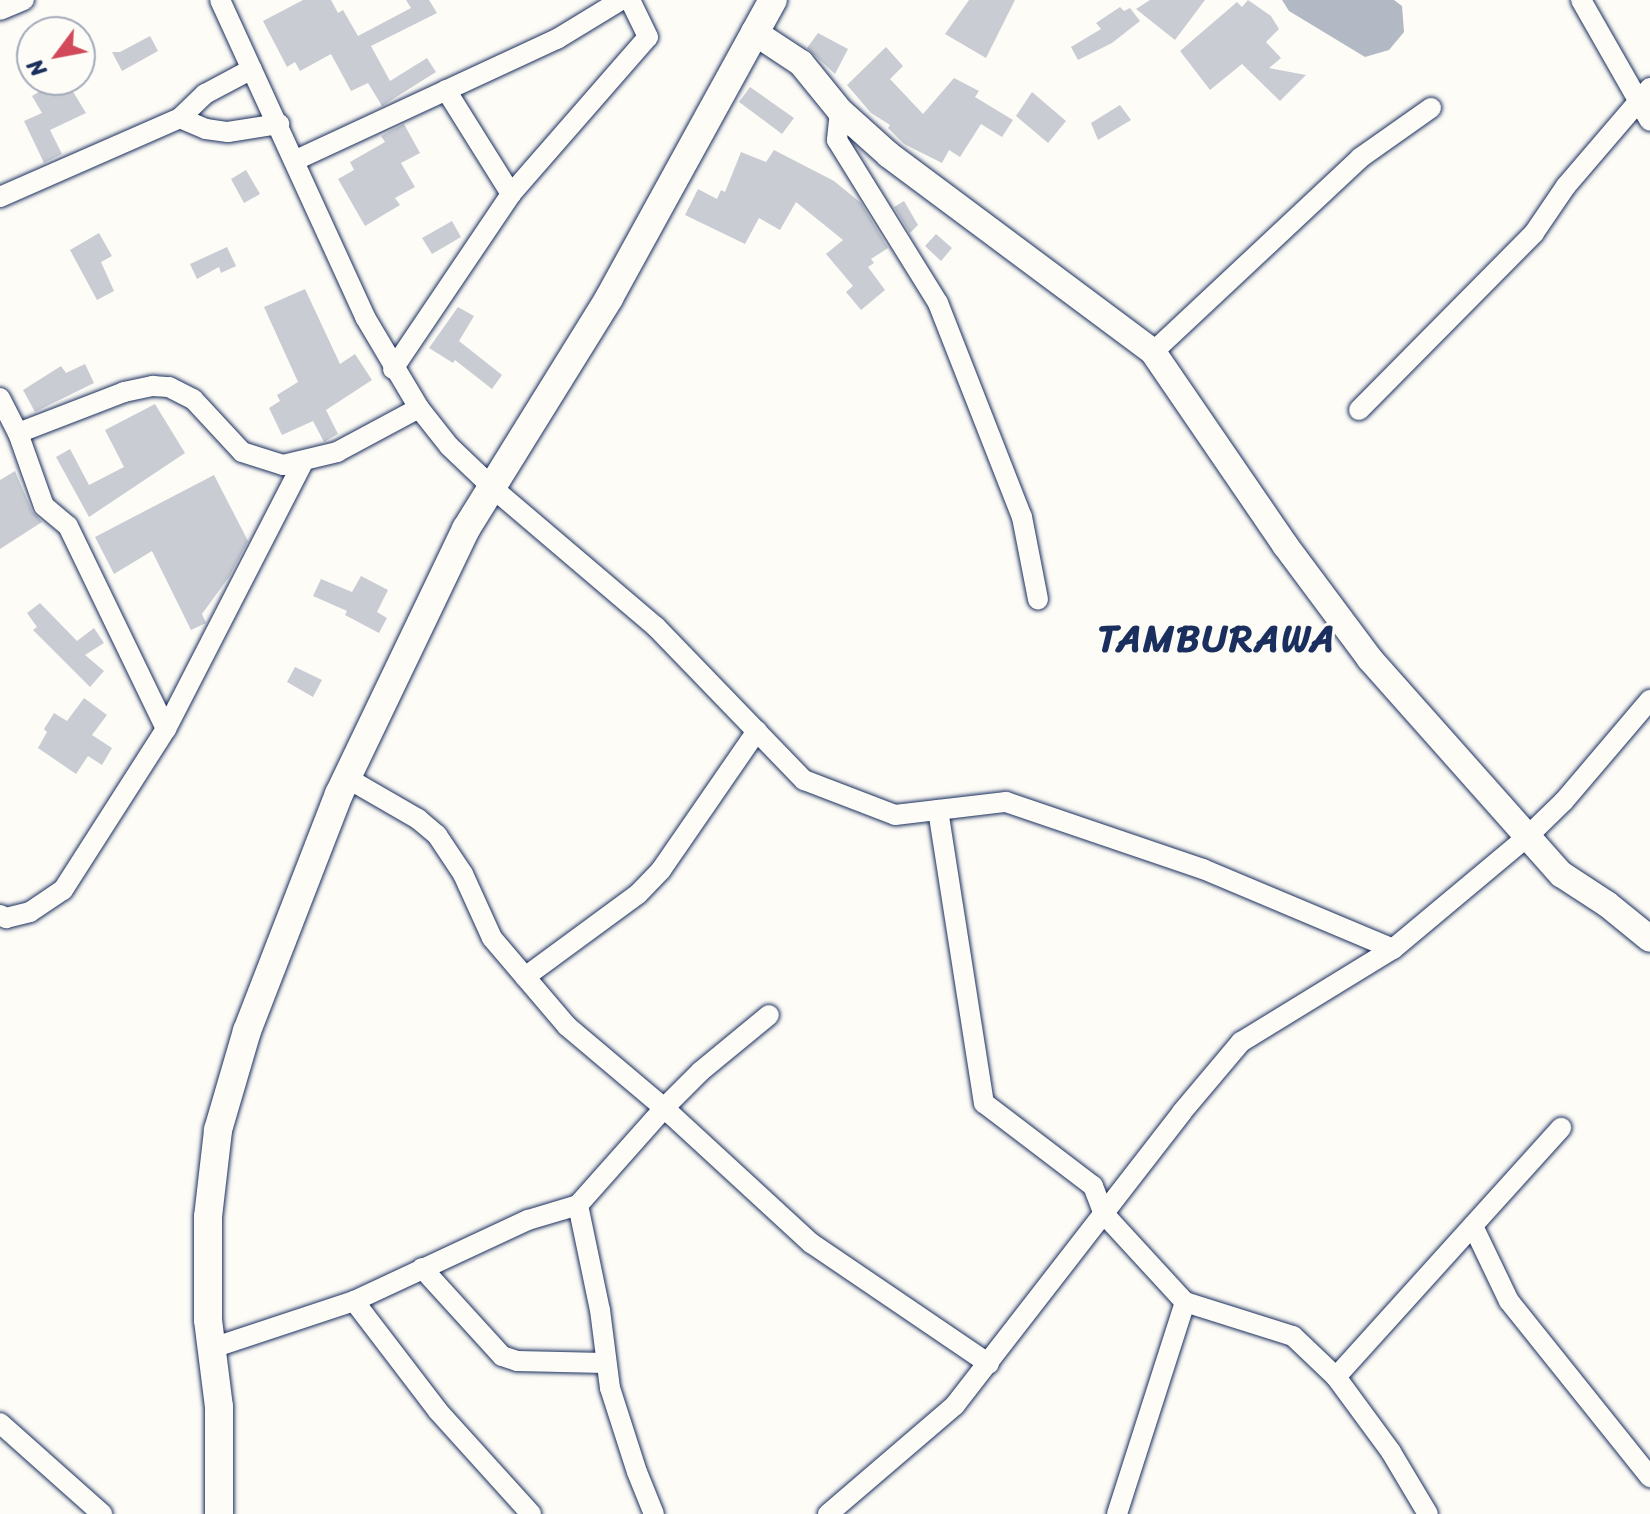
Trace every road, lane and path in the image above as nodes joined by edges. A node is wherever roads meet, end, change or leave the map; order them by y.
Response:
1 (24, 0) edge
2 (220, 0) edge
3 (621, 0) edge
4 (630, 0) edge
5 (773, 0) edge
6 (1581, 0) edge
7 (0, 10) edge
8 (754, 32) junction
9 (252, 69) junction
10 (446, 90) junction
11 (1644, 94) edge
12 (1431, 108) dead end
13 (840, 111) junction
14 (180, 118) junction
15 (1650, 121) edge
16 (279, 124) junction
17 (296, 160) junction
18 (511, 194) junction
19 (0, 197) edge
20 (1153, 352) junction
21 (393, 369) junction
22 (0, 398) edge
23 (419, 408) junction
24 (1359, 410) dead end
25 (18, 433) junction
26 (303, 462) junction
27 (494, 489) junction
28 (1038, 599) dead end
29 (1650, 700) edge
30 (166, 729) junction
31 (757, 731) junction
32 (347, 778) junction
33 (938, 810) junction
34 (1528, 836) junction
35 (0, 915) edge
36 (1650, 939) edge
37 (1393, 949) junction
38 (525, 977) junction
39 (769, 1015) dead end
40 (664, 1108) junction
41 (1561, 1128) dead end
42 (578, 1205) junction
43 (1104, 1214) junction
44 (1473, 1226) junction
45 (422, 1268) junction
46 (354, 1301) junction
47 (1185, 1302) junction
48 (212, 1348) junction
49 (605, 1363) junction
50 (989, 1364) junction
51 (1336, 1377) junction
52 (0, 1423) edge
53 (1650, 1477) edge
54 (102, 1514) edge
55 (219, 1514) edge
56 (531, 1514) edge
57 (654, 1514) edge
58 (828, 1514) edge
59 (1117, 1514) edge
60 (1428, 1514) edge

1 - 7 street
2 - 9 street
3 - 10 street
4 - 18 street
5 - 8 main road
6 - 11 street
8 - 13 street
8 - 27 main road
9 - 14 street
9 - 16 street
10 - 17 street
10 - 18 street
11 - 15 street
11 - 24 street
12 - 20 street
13 - 20 street
13 - 28 street
14 - 16 street
14 - 19 street
16 - 17 street
17 - 21 street
18 - 21 street
20 - 34 street
21 - 23 street
22 - 25 street
23 - 26 street
23 - 27 street
25 - 26 street
25 - 30 street
26 - 30 street
27 - 31 street
27 - 32 main road
29 - 34 street
30 - 35 street
31 - 33 street
31 - 38 street
32 - 38 street
32 - 48 main road
33 - 37 street
33 - 43 street
34 - 36 street
34 - 37 street
37 - 43 street
38 - 40 street
39 - 40 street
40 - 42 street
40 - 50 street
41 - 44 street
42 - 45 street
42 - 49 street
43 - 47 street
43 - 50 street
44 - 51 street
44 - 53 street
45 - 46 street
45 - 49 street
46 - 48 street
46 - 56 street
47 - 51 street
47 - 59 street
48 - 55 main road
49 - 57 street
50 - 58 street
51 - 60 street
52 - 54 street

